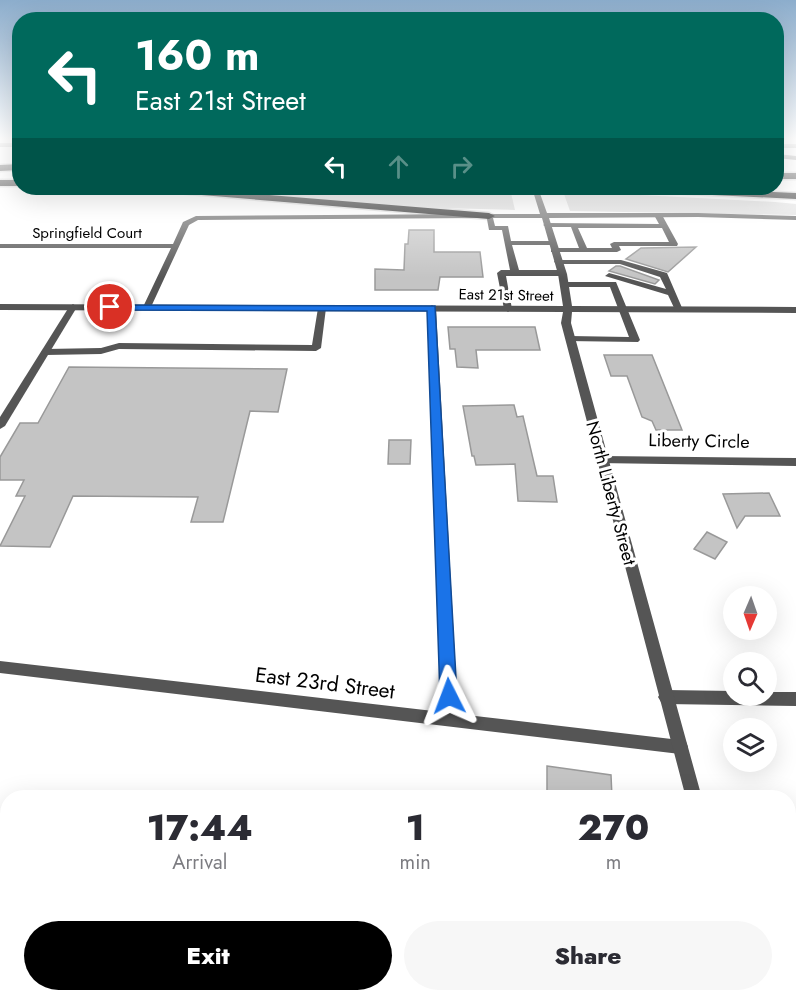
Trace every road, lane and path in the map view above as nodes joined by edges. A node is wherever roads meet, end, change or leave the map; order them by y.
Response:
1 (237, 195) edge
2 (537, 195) edge
3 (544, 215) junction
4 (601, 215) junction
5 (658, 215) junction
6 (489, 216) junction
7 (796, 218) edge
8 (547, 225) junction
9 (574, 225) junction
10 (608, 230) junction
11 (666, 230) junction
12 (624, 234) dead end
13 (642, 234) dead end
14 (508, 243) junction
15 (614, 244) junction
16 (0, 246) edge
17 (174, 246) junction
18 (553, 247) junction
19 (584, 250) junction
20 (558, 262) junction
21 (604, 262) junction
22 (515, 273) junction
23 (561, 273) junction
24 (611, 280) junction
25 (564, 284) junction
26 (670, 293) junction
27 (0, 307) edge
28 (74, 307) junction
29 (147, 307) junction
30 (322, 308) junction
31 (432, 308) junction
32 (508, 309) junction
33 (569, 309) junction
34 (623, 309) junction
35 (679, 310) junction
36 (796, 310) edge
37 (570, 339) junction
38 (46, 352) junction
39 (0, 426) edge
40 (602, 460) junction
41 (796, 462) edge
42 (0, 667) edge
43 (666, 697) junction
44 (796, 699) edge
45 (450, 718) junction
46 (680, 747) junction
47 (692, 790) edge

1 - 6 highway
2 - 3 street, North Liberty Street
3 - 4 street
3 - 6 street
3 - 8 street, North Liberty Street
4 - 5 street
4 - 10 street
5 - 7 street
5 - 11 street
6 - 14 street
6 - 17 street
8 - 9 street
8 - 18 street, North Liberty Street
9 - 10 street
9 - 19 street
10 - 11 street
10 - 12 street
10 - 15 street
11 - 13 street
11 - 15 street
14 - 18 street
14 - 22 street
15 - 19 street
16 - 17 street, Springfield Court
17 - 29 street
18 - 19 street
18 - 20 street, North Liberty Street
20 - 21 street
20 - 23 street, North Liberty Street
21 - 24 street
21 - 26 street
22 - 23 street
22 - 32 street
23 - 25 street, North Liberty Street
24 - 25 street
24 - 26 street
24 - 34 street
25 - 33 street, North Liberty Street
26 - 35 street
27 - 28 street, East 21st Street
28 - 29 street, East 21st Street
28 - 38 street
29 - 30 street, East 21st Street
30 - 31 street, East 21st Street
30 - 38 street
31 - 32 street, East 21st Street
31 - 45 street
32 - 33 street, East 21st Street
33 - 34 street, East 21st Street
33 - 37 street, North Liberty Street
34 - 35 street, East 21st Street
34 - 37 street
35 - 36 street, East 21st Street
37 - 40 street, North Liberty Street
38 - 39 street
40 - 41 street, Liberty Circle
40 - 43 street, North Liberty Street
42 - 45 street, East 23rd Street
43 - 44 street
43 - 46 street, North Liberty Street
45 - 46 street, East 23rd Street
46 - 47 street, North Liberty Street

